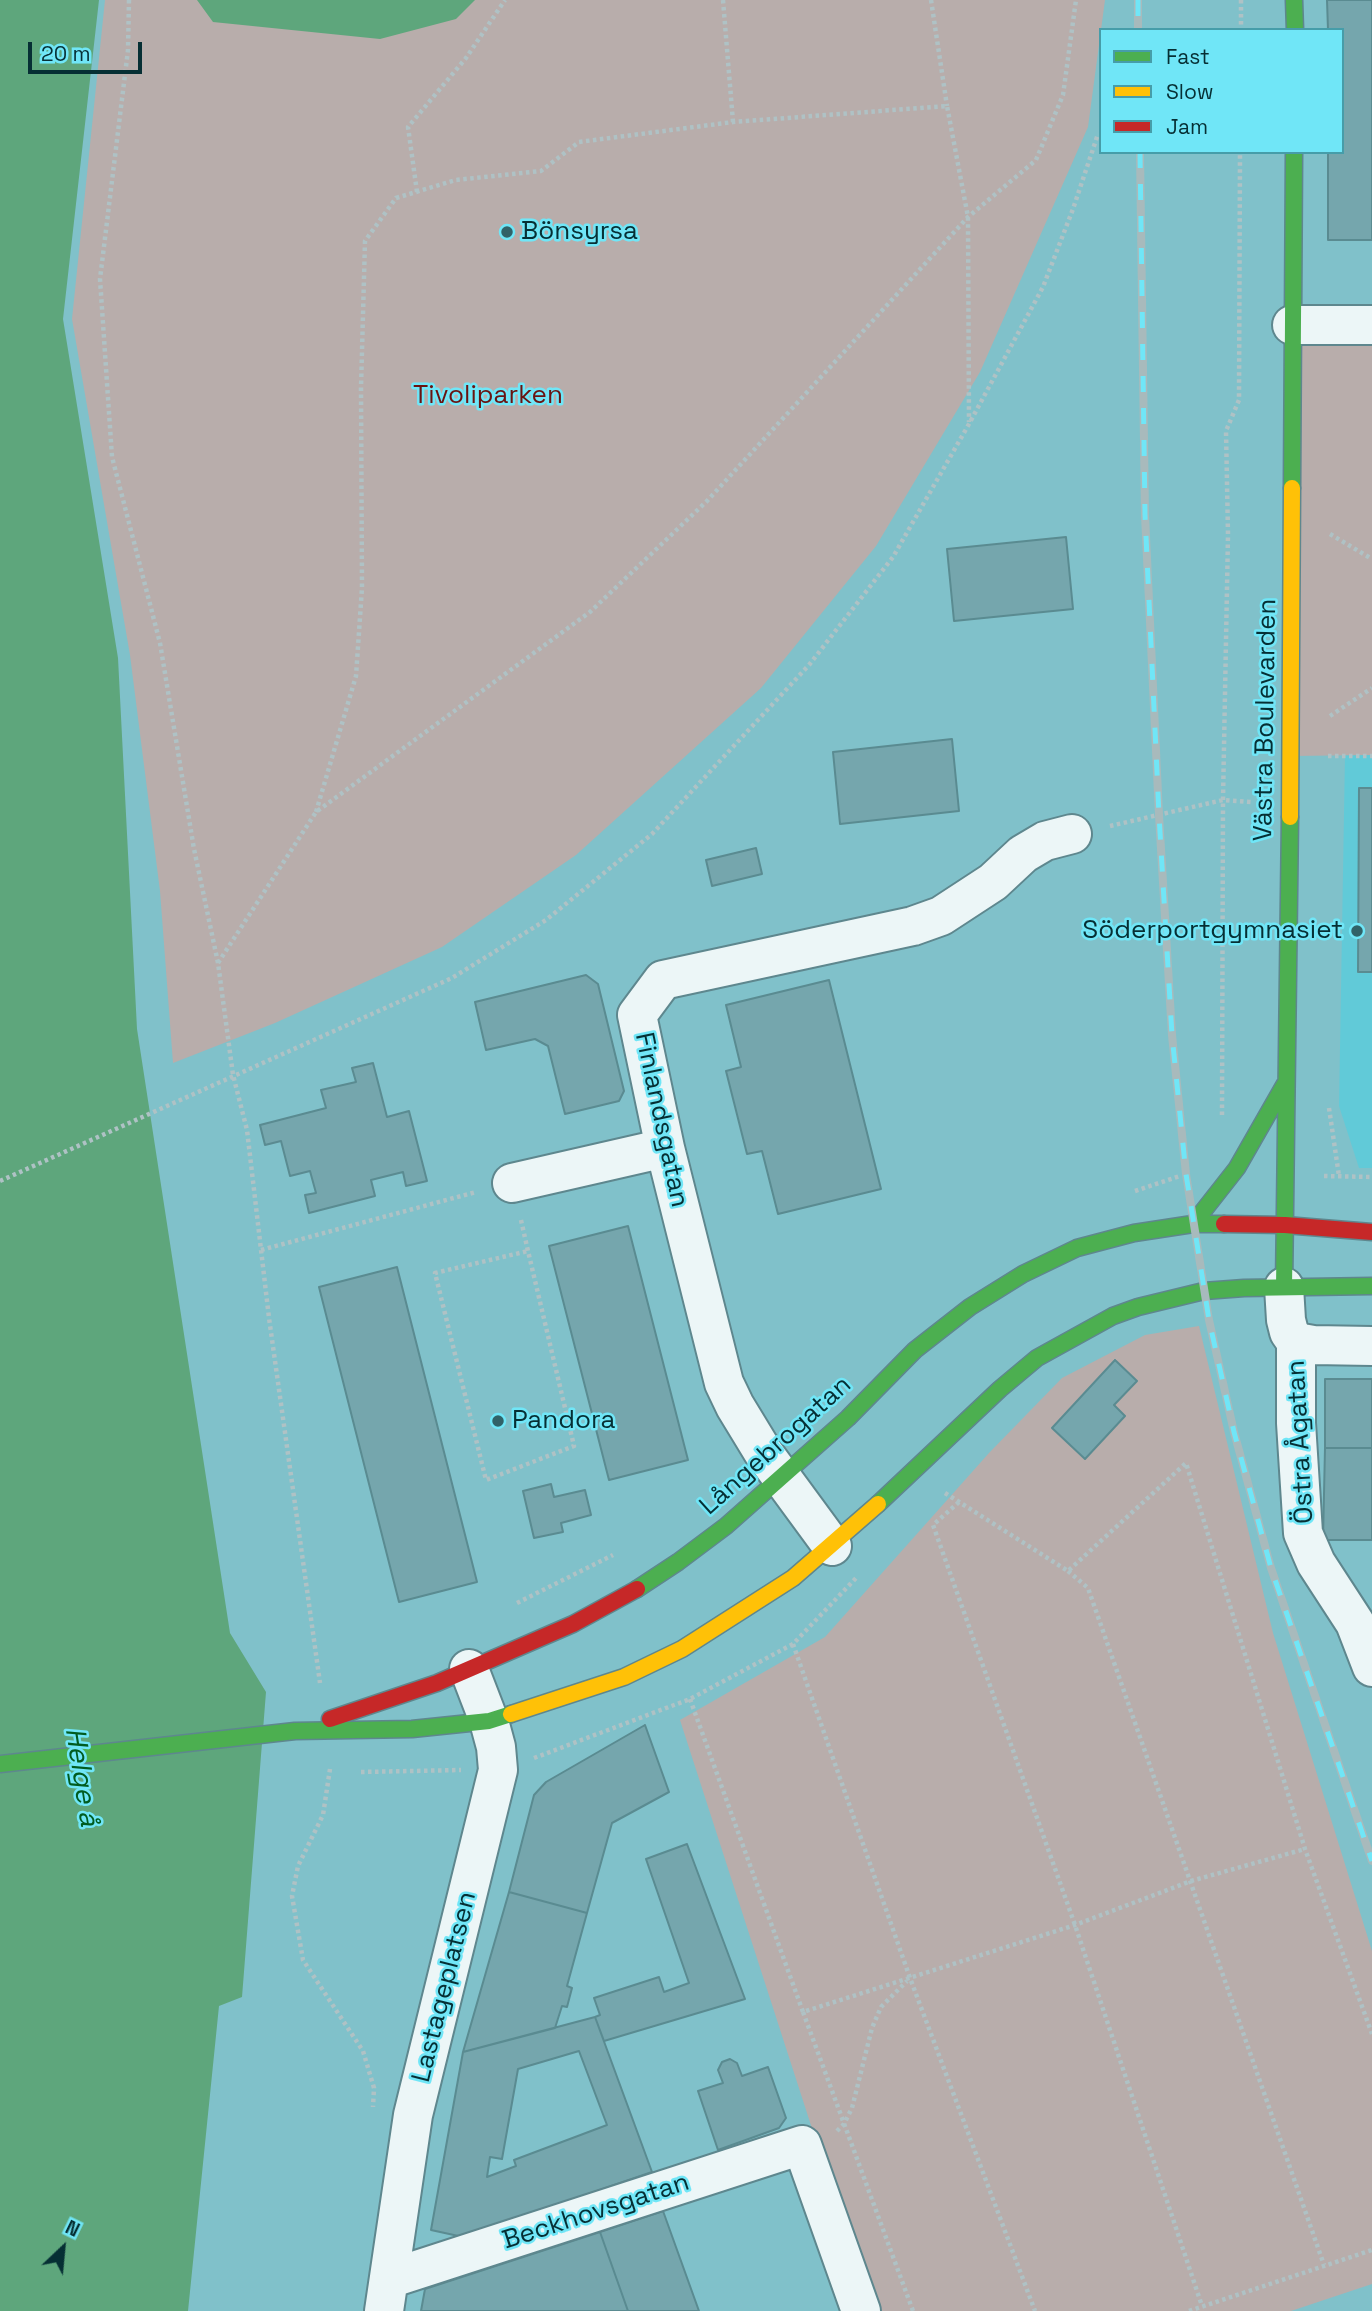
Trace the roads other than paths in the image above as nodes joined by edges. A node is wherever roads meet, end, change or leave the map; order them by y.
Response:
1 (1294, 0) edge
2 (1295, 28) edge
3 (1294, 154) edge
4 (1292, 325) junction
5 (1372, 325) edge
6 (1072, 834) road end
7 (1287, 1079) junction
8 (664, 1148) junction
9 (512, 1182) road end
10 (1193, 1224) junction
11 (1285, 1225) junction
12 (1372, 1232) edge
13 (1372, 1286) edge
14 (1284, 1287) junction
15 (1296, 1342) junction
16 (1372, 1346) edge
17 (782, 1477) junction
18 (832, 1546) junction
19 (1372, 1667) edge
20 (469, 1669) junction
21 (489, 1721) junction
22 (295, 1731) junction
23 (0, 1764) edge
24 (387, 2295) edge
25 (861, 2311) edge

1 - 2 main road
3 - 4 main road, Västra Boulevarden
4 - 5 street
4 - 7 main road, Västra Boulevarden
6 - 8 street, Finlandsgatan
7 - 10 main road
7 - 11 main road, Västra Boulevarden
8 - 9 street
8 - 17 street, Finlandsgatan
10 - 11 main road, Långebrogatan
10 - 17 main road, Långebrogatan
11 - 12 main road, Långebrogatan
11 - 14 main road, Västra Boulevarden
13 - 14 main road, Långebrogatan
14 - 15 street, Östra Ågatan
14 - 18 main road, Långebrogatan
15 - 16 street
15 - 19 street, Östra Ågatan
17 - 18 street, Finlandsgatan
17 - 20 main road, Långebrogatan
18 - 21 main road, Långebrogatan
20 - 21 street, Lastageplatsen
20 - 22 main road, Långebrogatan
21 - 22 main road, Långebrogatan
21 - 24 street, Lastageplatsen
22 - 23 main road, Långebrogatan
24 - 25 street, Beckhovsgatan

